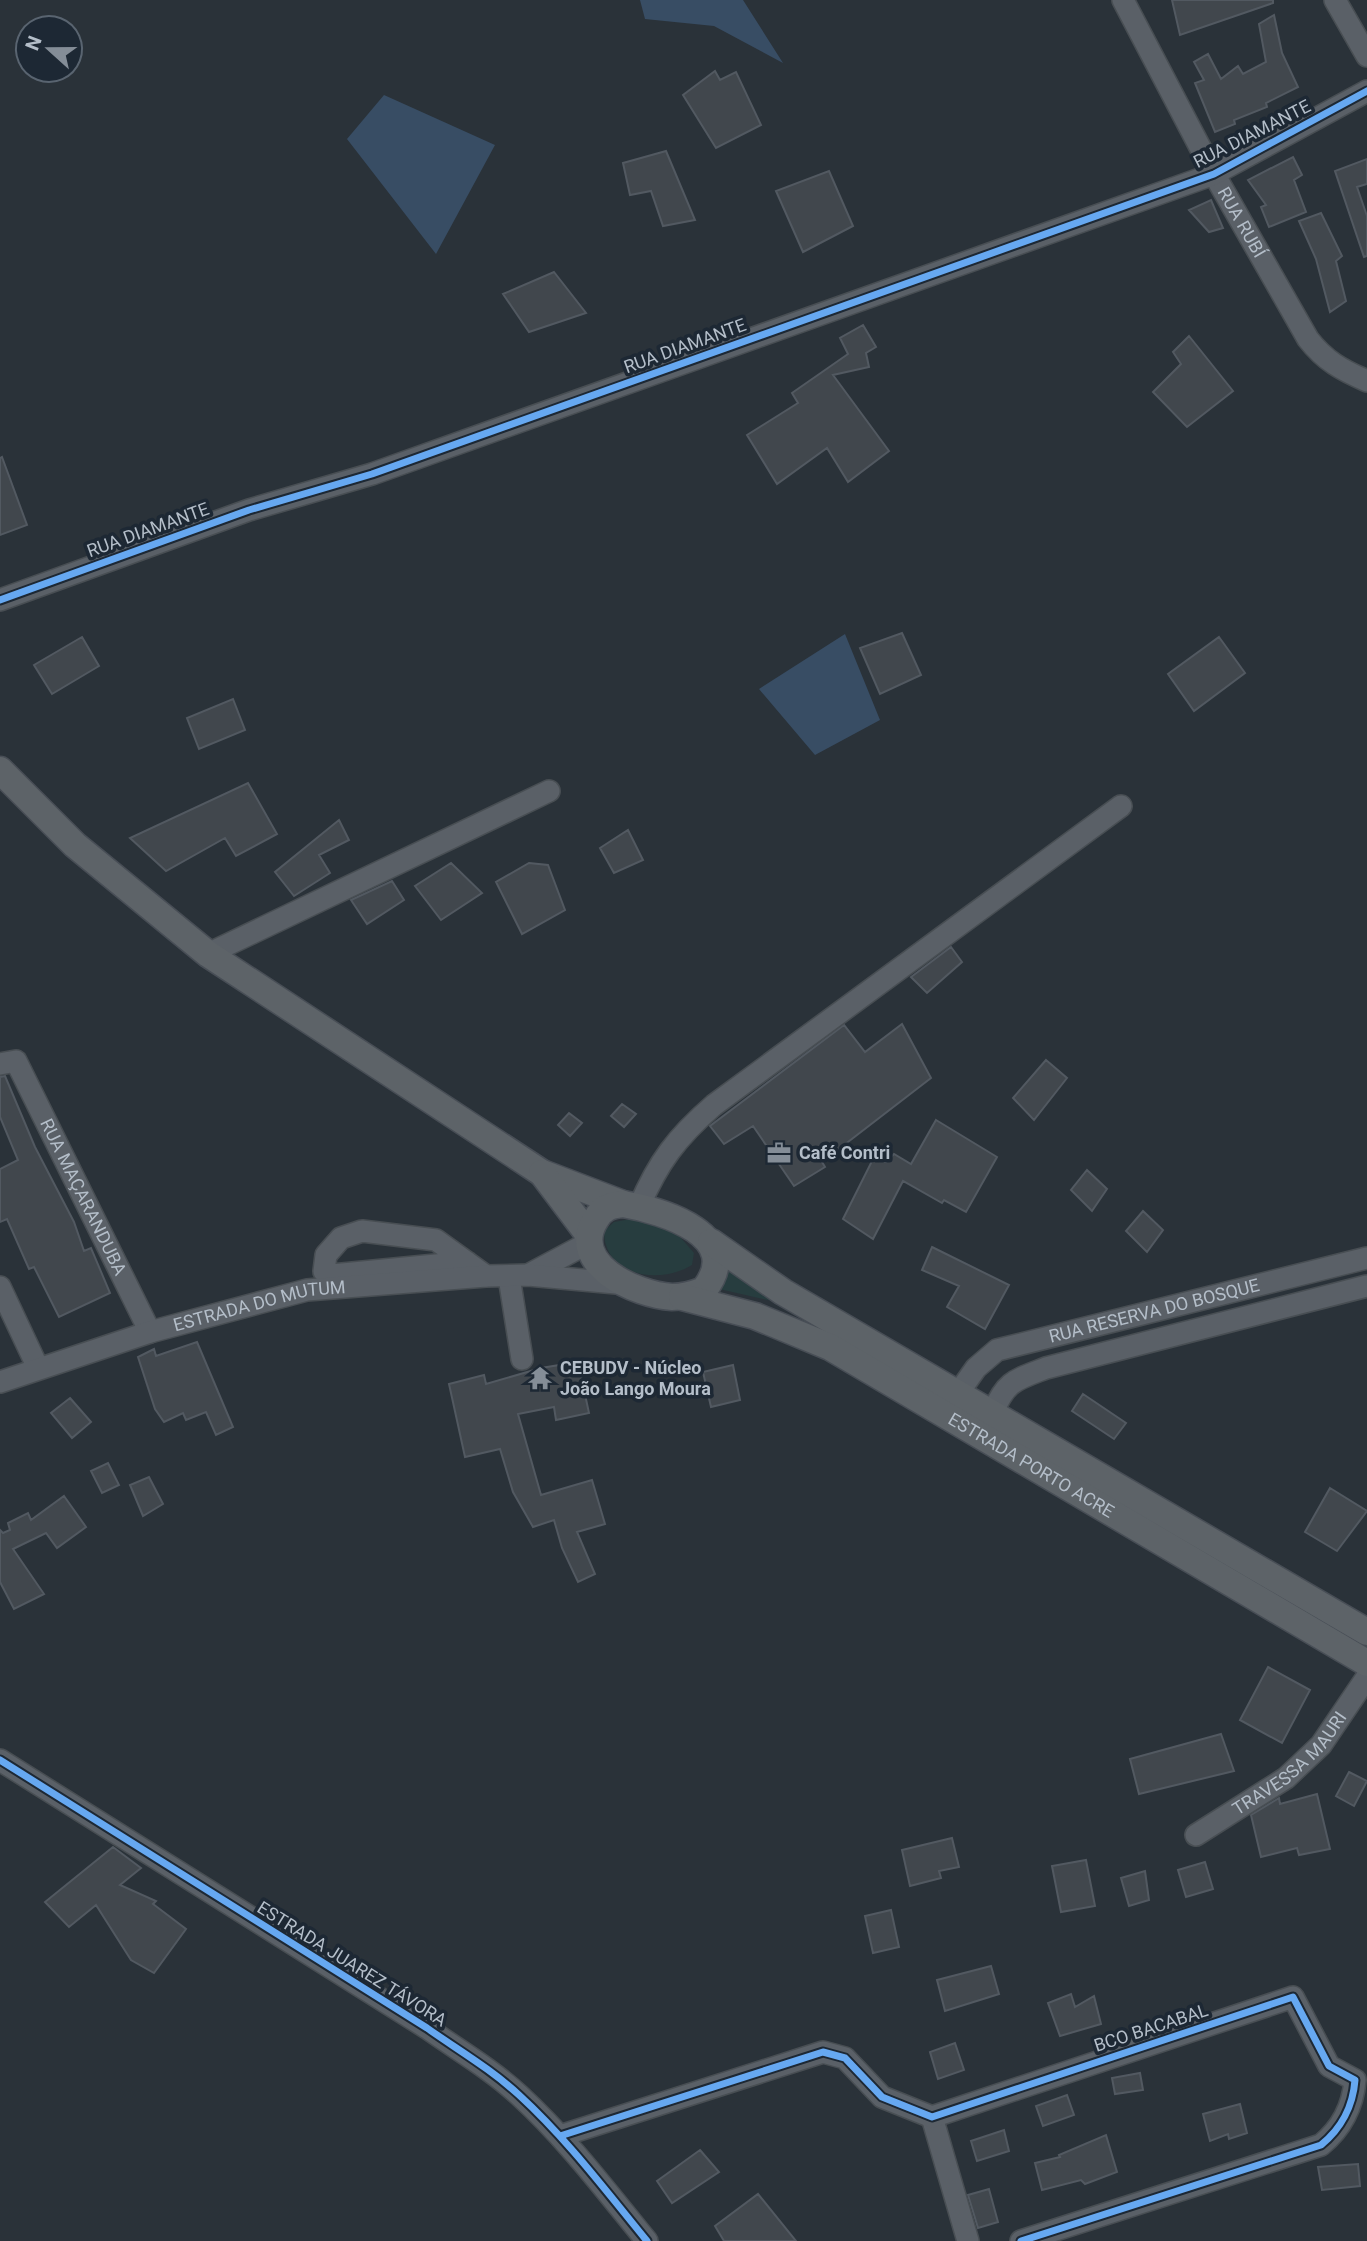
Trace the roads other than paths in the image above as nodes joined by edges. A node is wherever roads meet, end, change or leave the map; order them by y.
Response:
1 (1123, 0) edge
2 (1335, 0) edge
3 (1367, 57) edge
4 (1367, 91) edge
5 (1214, 174) junction
6 (1367, 381) edge
7 (0, 600) edge
8 (0, 770) edge
9 (549, 791) dead end
10 (1121, 806) dead end
11 (208, 954) junction
12 (8, 1063) edge
13 (542, 1173) junction
14 (631, 1206) junction
15 (588, 1239) junction
16 (711, 1242) junction
17 (1367, 1258) edge
18 (467, 1262) junction
19 (486, 1276) junction
20 (519, 1276) junction
21 (627, 1284) junction
22 (1367, 1286) edge
23 (0, 1287) edge
24 (682, 1297) junction
25 (150, 1332) junction
26 (522, 1359) dead end
27 (38, 1368) junction
28 (0, 1382) edge
29 (959, 1392) junction
30 (993, 1412) junction
31 (1367, 1632) edge
32 (1367, 1663) edge
33 (1367, 1677) edge
34 (0, 1760) edge
35 (1196, 1835) dead end
36 (1361, 2078) edge
37 (932, 2117) junction
38 (560, 2136) junction
39 (647, 2241) edge
40 (968, 2241) edge
41 (1021, 2241) edge

1 - 5 street, RUA RUBÍ
2 - 3 street
4 - 5 street, RUA DIAMANTE
5 - 6 street, RUA RUBÍ
5 - 7 street, RUA DIAMANTE
8 - 11 main road
9 - 11 street
10 - 14 street
11 - 13 main road
12 - 25 street, RUA MAÇARANDUBA
13 - 14 main road
13 - 15 main road
14 - 15 main road
14 - 16 main road
15 - 20 street
15 - 21 main road
16 - 24 main road
16 - 29 main road, ESTRADA PORTO ACRE
17 - 29 street, RUA RESERVA DO BOSQUE
18 - 18 street
18 - 19 street
19 - 20 street, ESTRADA DO MUTUM
19 - 25 street, ESTRADA DO MUTUM
20 - 21 street, ESTRADA DO MUTUM
20 - 26 street
21 - 24 main road
22 - 30 street, RUA RESERVA DO BOSQUE
23 - 27 street
24 - 32 main road, ESTRADA PORTO ACRE
25 - 27 street, ESTRADA DO MUTUM
27 - 28 street, ESTRADA DO MUTUM
29 - 30 main road, ESTRADA PORTO ACRE
30 - 31 main road, ESTRADA PORTO ACRE
33 - 35 street, TRAVESSA MAURI
34 - 38 street, ESTRADA JUAREZ TÁVORA
36 - 37 street, BCO BACABAL
36 - 41 street, BCO BACABAL
37 - 38 street
37 - 40 street
38 - 39 street, ESTRADA JUAREZ TÁVORA

